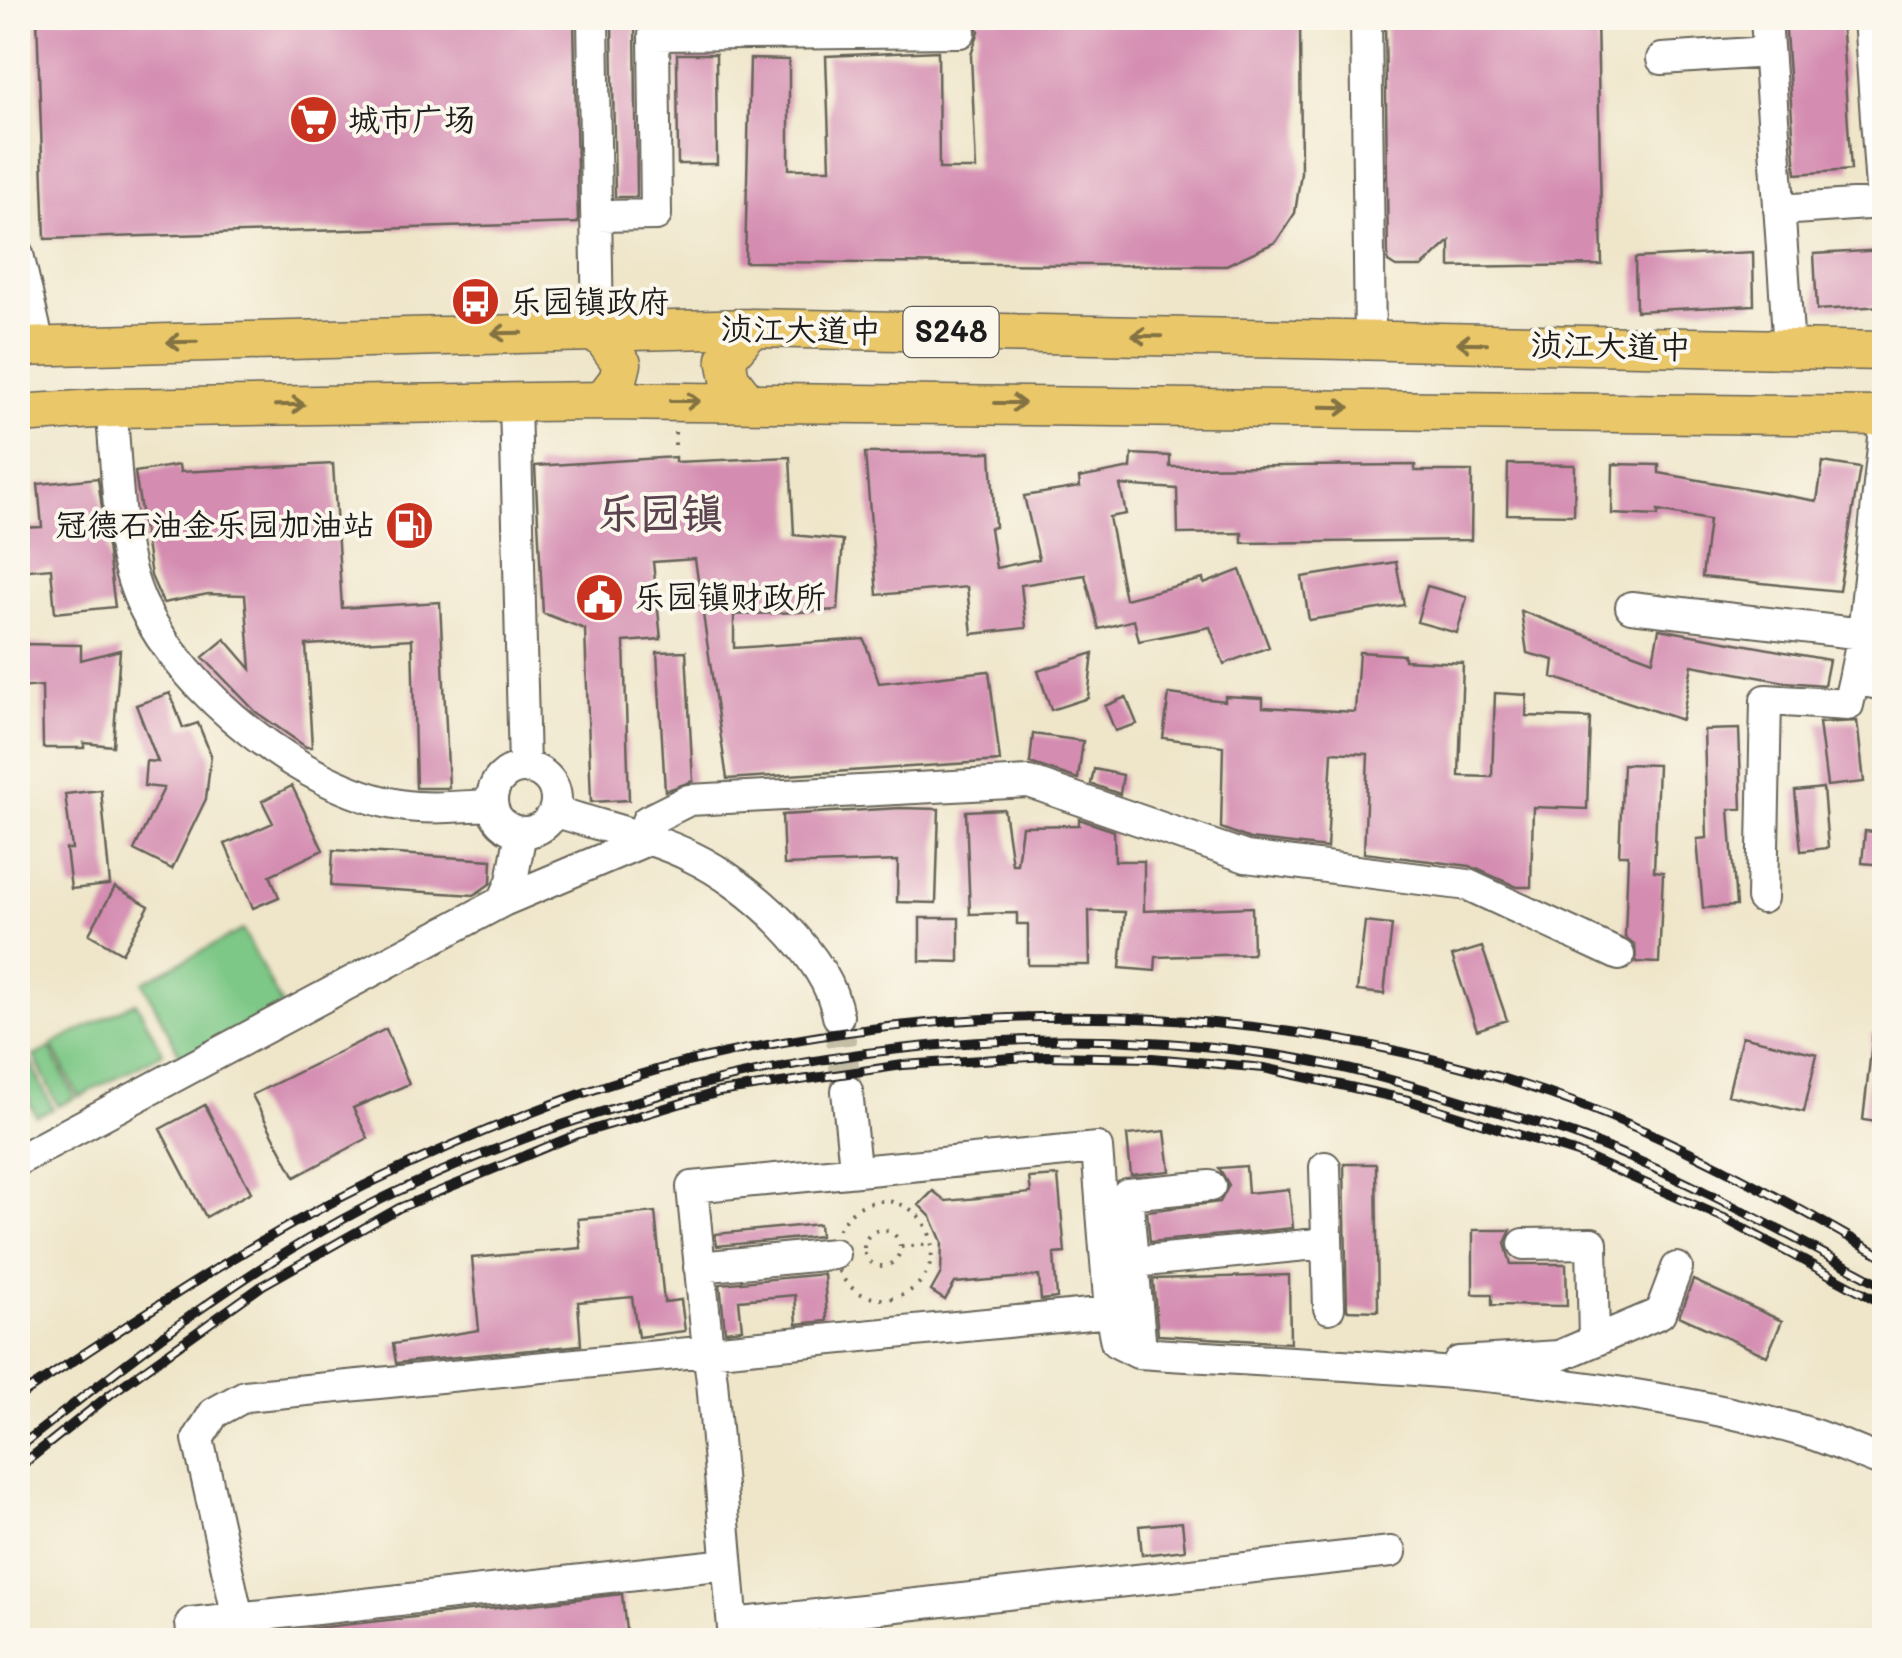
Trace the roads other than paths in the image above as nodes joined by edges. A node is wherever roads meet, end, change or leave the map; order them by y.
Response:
1 (593, 18) edge
2 (1366, 18) edge
3 (1766, 18) edge
4 (1869, 18) edge
5 (960, 32) dead end
6 (1768, 52) junction
7 (1662, 60) dead end
8 (1779, 210) junction
9 (597, 216) junction
10 (18, 254) edge
11 (752, 328) junction
12 (598, 331) junction
13 (1370, 341) junction
14 (28, 346) edge
15 (1789, 349) junction
16 (1884, 352) edge
17 (602, 401) junction
18 (747, 401) junction
19 (515, 402) junction
20 (111, 408) junction
21 (18, 414) edge
22 (1884, 416) edge
23 (1884, 438) edge
24 (1631, 607) dead end
25 (1863, 634) junction
26 (1854, 679) junction
27 (1884, 685) edge
28 (524, 767) junction
29 (492, 805) junction
30 (554, 812) junction
31 (521, 832) junction
32 (645, 842) junction
33 (1762, 898) dead end
34 (502, 902) junction
35 (1619, 955) dead end
36 (838, 1016) tunnel mouth
37 (847, 1091) tunnel mouth
38 (18, 1160) edge
39 (1325, 1167) dead end
40 (855, 1168) junction
41 (1210, 1186) dead end
42 (1327, 1243) junction
43 (1524, 1244) dead end
44 (834, 1254) road end
45 (1120, 1264) junction
46 (699, 1267) junction
47 (1677, 1268) dead end
48 (1329, 1308) dead end
49 (1110, 1312) junction
50 (1140, 1339) dead end
51 (1594, 1340) junction
52 (708, 1350) junction
53 (1371, 1368) junction
54 (1884, 1462) edge
55 (1391, 1552) dead end
56 (728, 1564) junction
57 (238, 1618) junction
58 (734, 1632) edge
59 (193, 1640) edge

1 - 9 street
2 - 13 street
3 - 6 street
4 - 8 street
5 - 9 street
6 - 7 street
6 - 8 street
8 - 15 street
9 - 12 street
10 - 14 street
11 - 12 main road, 浈江大道中 / S248
13 -> 11 main road, 浈江大道中 / S248
11 - 18 main road
12 -> 14 main road, 浈江大道中 / S248
12 - 17 main road
15 -> 13 main road, 浈江大道中 / S248
15 - 16 main road, 浈江大道中 / S248
17 -> 18 main road, 浈江大道中 / S248
17 - 19 main road, 浈江大道中 / S248
18 -> 22 main road, 浈江大道中 / S248
20 -> 19 main road, 浈江大道中 / S248
19 - 28 street
20 - 21 main road, 浈江大道中 / S248
20 - 29 street
23 - 25 street
24 - 25 street
25 - 26 street
26 - 27 street
26 - 33 street
28 - 29 street
28 - 30 street
29 - 31 street
30 - 31 street
30 - 32 street
31 - 34 street
32 - 34 street
32 - 35 street
32 - 36 street
34 - 38 street
37 - 40 street
39 - 42 street
40 - 45 street
40 - 46 street
41 - 45 street
42 - 45 street
42 - 48 street
43 - 51 street
44 - 46 street
45 - 49 street
45 - 50 street
46 - 52 street
47 - 51 street
49 - 52 street
49 - 53 street
51 - 53 street
52 - 56 street
52 - 57 street
53 - 54 street
55 - 58 street
56 - 57 street
56 - 58 street
57 - 59 street

